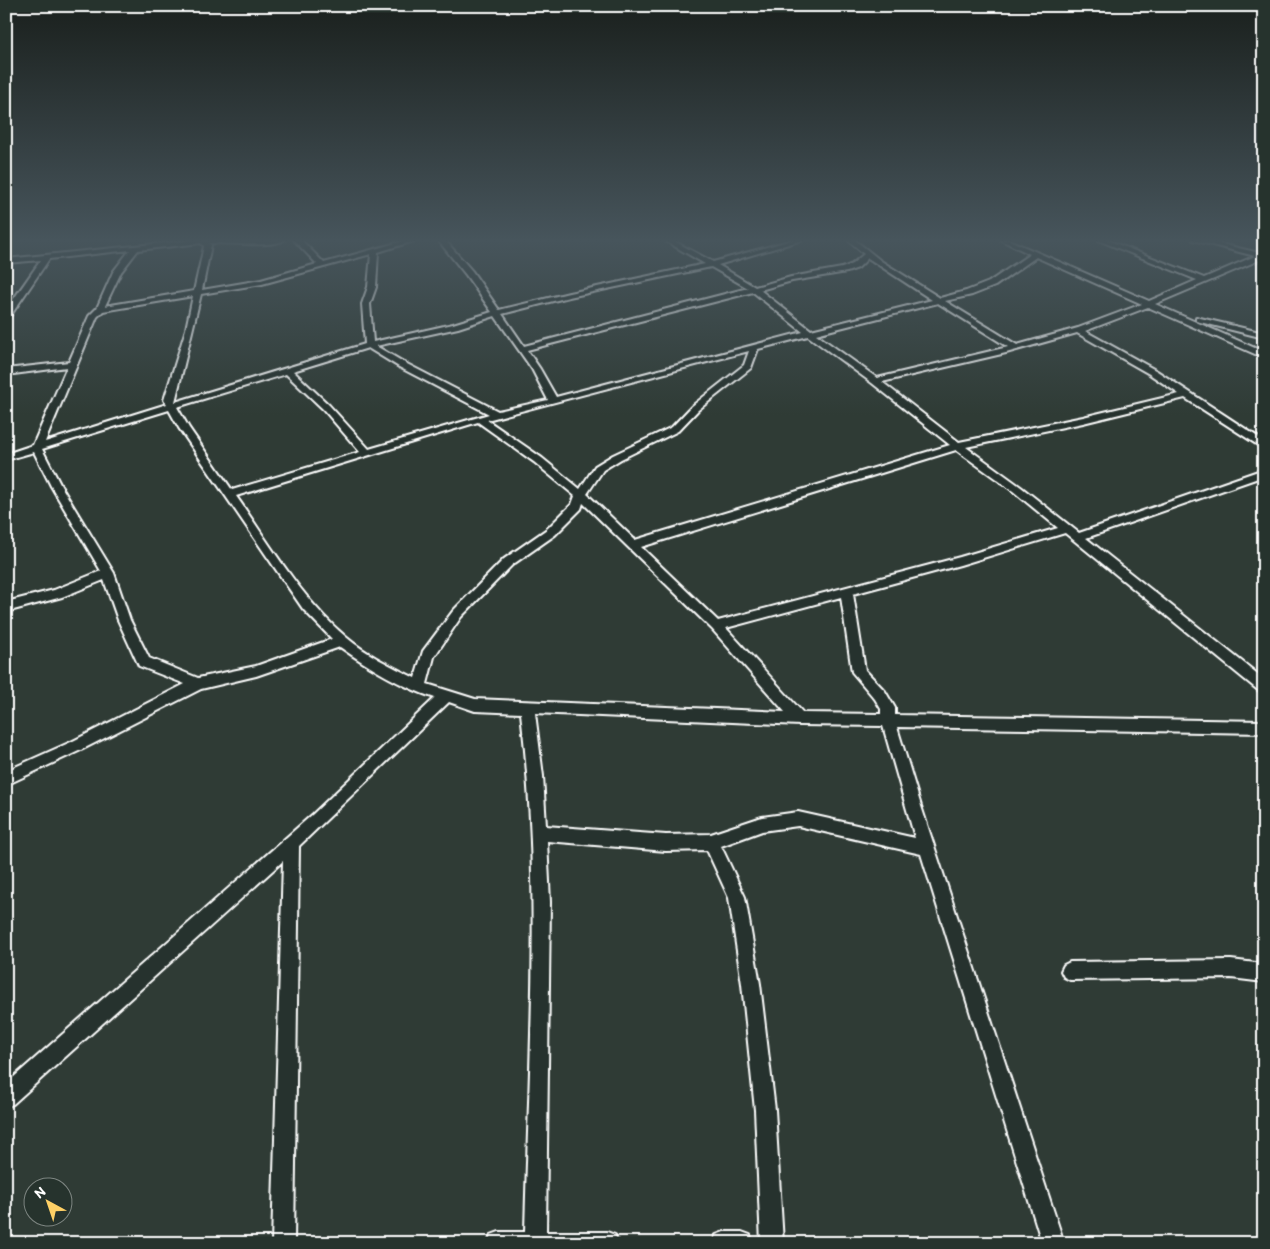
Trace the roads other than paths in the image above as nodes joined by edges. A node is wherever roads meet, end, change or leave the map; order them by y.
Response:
1 (18, 298) edge
2 (105, 298) edge
3 (170, 298) edge
4 (197, 298) edge
5 (368, 298) edge
6 (487, 298) edge
7 (557, 298) edge
8 (722, 298) edge
9 (766, 298) edge
10 (934, 298) edge
11 (949, 298) edge
12 (1138, 298) edge
13 (1160, 298) edge
14 (938, 301) junction
15 (1149, 303) junction
16 (1160, 308) junction
17 (100, 309) junction
18 (497, 313) junction
19 (6, 316) edge
20 (1078, 330) junction
21 (810, 333) junction
22 (1264, 336) edge
23 (370, 345) junction
24 (755, 346) junction
25 (1014, 347) junction
26 (522, 349) junction
27 (1264, 355) edge
28 (73, 364) junction
29 (287, 370) junction
30 (6, 372) edge
31 (875, 381) junction
32 (1185, 395) junction
33 (553, 401) junction
34 (172, 406) junction
35 (496, 414) junction
36 (479, 419) junction
37 (957, 446) junction
38 (1264, 446) edge
39 (38, 448) junction
40 (366, 452) junction
41 (6, 457) edge
42 (1264, 472) edge
43 (230, 494) junction
44 (580, 495) junction
45 (1067, 529) junction
46 (1078, 537) junction
47 (633, 545) junction
48 (108, 574) junction
49 (846, 591) junction
50 (6, 607) edge
51 (716, 626) junction
52 (342, 642) junction
53 (198, 684) junction
54 (419, 687) junction
55 (1264, 687) edge
56 (446, 696) junction
57 (527, 707) junction
58 (800, 719) junction
59 (888, 720) junction
60 (1264, 727) edge
61 (6, 778) edge
62 (539, 833) junction
63 (710, 842) junction
64 (291, 843) junction
65 (927, 848) junction
66 (1070, 971) dead end
67 (1264, 973) edge
68 (6, 1097) edge
69 (546, 1242) edge
70 (283, 1243) edge
71 (499, 1243) edge
72 (607, 1243) edge
73 (724, 1243) edge
74 (742, 1243) edge
75 (772, 1243) edge
76 (1053, 1243) edge

1 - 19 street
2 - 17 street
3 - 17 street
4 - 34 street
5 - 23 street
6 - 18 street
7 - 18 street
8 - 26 street
9 - 21 street
10 - 14 street
11 - 14 street
12 - 15 street
13 - 15 street
14 - 21 street
14 - 25 street
15 - 16 street
15 - 20 street
16 - 22 street
16 - 27 street
17 - 28 street
18 - 23 street
18 - 26 street
20 - 25 street
20 - 32 street
21 - 24 street
21 - 31 street
23 - 29 street
23 - 35 street
24 - 33 street
24 - 44 street
25 - 31 street
26 - 33 street
28 - 30 street
28 - 39 street
29 - 34 street
29 - 40 street
31 - 37 street
32 - 37 street
32 - 38 street
33 - 35 street
34 - 39 street
34 - 43 street
35 - 36 street
36 - 40 street
36 - 44 street
37 - 45 street
37 - 47 street
39 - 41 street
39 - 48 street
40 - 43 street
42 - 46 street
43 - 52 street
44 - 47 street
44 - 54 street
45 - 46 street
45 - 49 street
46 - 55 street
47 - 51 street
48 - 50 street
48 - 53 street
49 - 51 street
49 - 59 street
51 - 58 street
52 - 53 street
52 - 54 street
53 - 61 street
54 - 56 street
56 - 57 street
56 - 64 street
57 - 58 street
57 - 62 street
58 - 59 street
59 - 60 street
59 - 65 street
62 - 63 street
62 - 69 street
63 - 65 street
63 - 75 street
64 - 68 street
64 - 70 street
65 - 76 street
66 - 67 street
69 - 71 street
69 - 72 street
73 - 74 street

